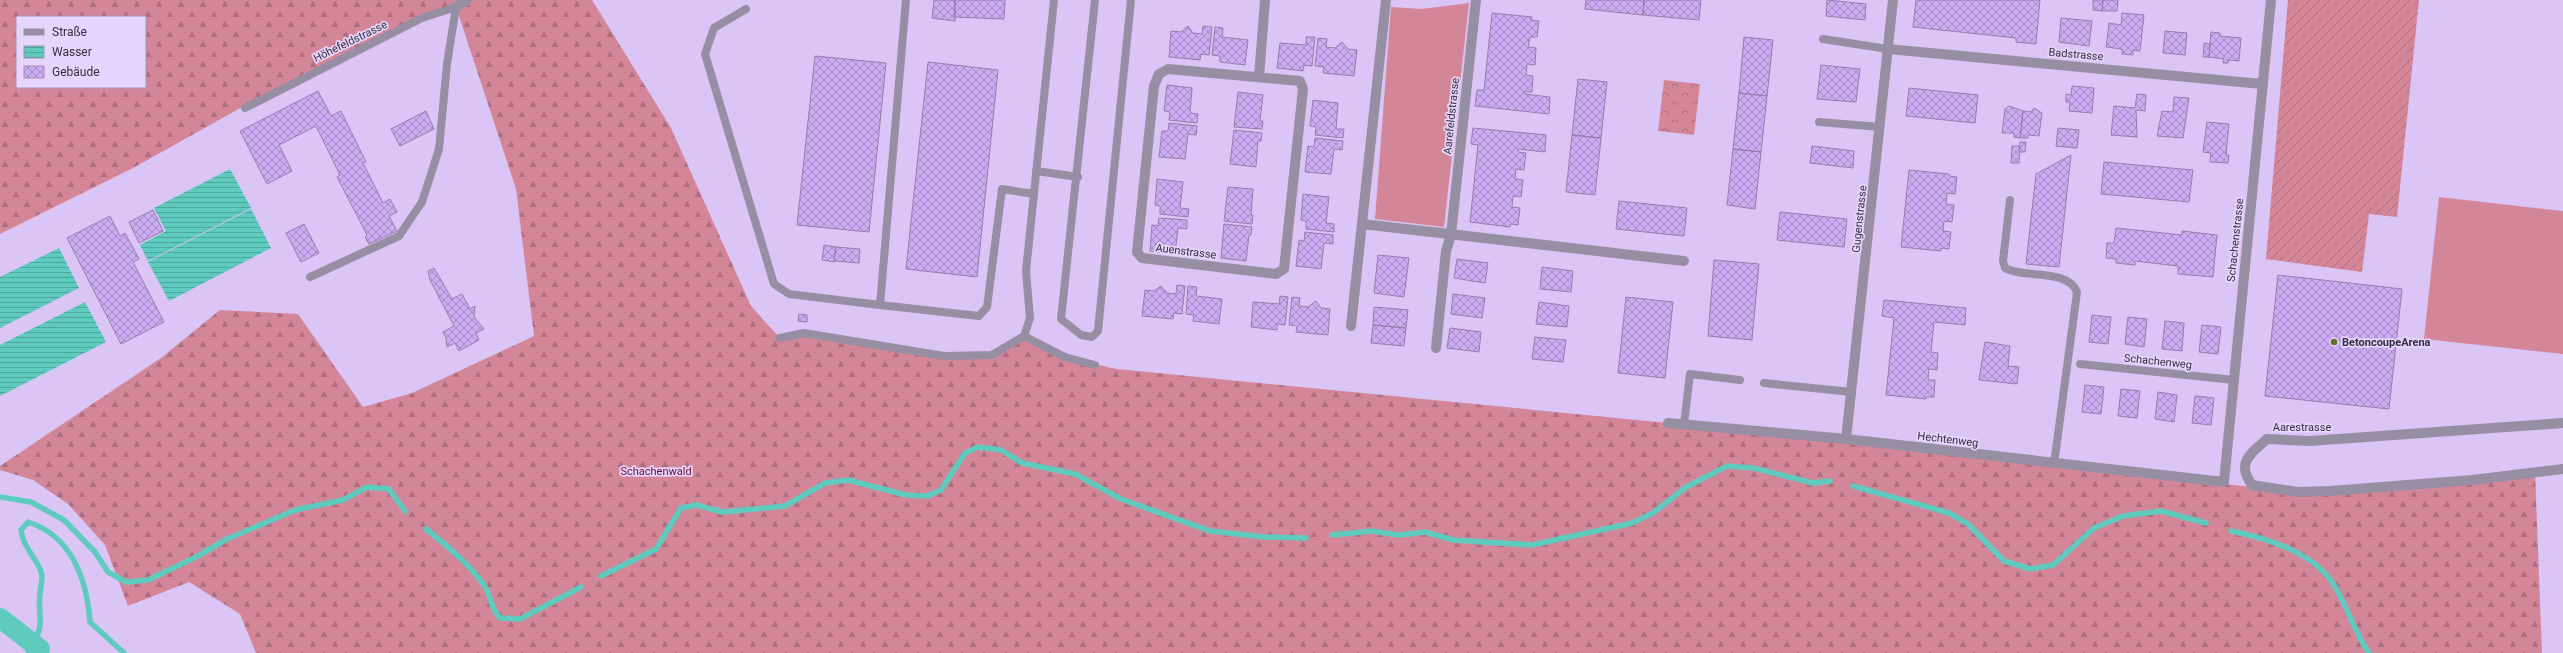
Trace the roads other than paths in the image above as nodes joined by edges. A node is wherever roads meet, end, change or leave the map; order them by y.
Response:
1 (467, 0) edge
2 (906, 0) edge
3 (1054, 0) edge
4 (1095, 0) edge
5 (1131, 0) edge
6 (1265, 0) edge
7 (1386, 0) edge
8 (1476, 0) edge
9 (1893, 0) edge
10 (2271, 0) edge
11 (456, 7) junction
12 (746, 9) dead end
13 (1823, 39) dead end
14 (1888, 48) junction
15 (1259, 77) junction
16 (2262, 84) junction
17 (245, 108) dead end
18 (1819, 122) dead end
19 (1880, 127) junction
20 (1036, 171) junction
21 (1078, 177) junction
22 (1034, 194) junction
23 (2010, 200) dead end
24 (1362, 224) junction
25 (1451, 234) junction
26 (1684, 261) dead end
27 (310, 277) dead end
28 (880, 305) junction
29 (1351, 326) dead end
30 (1024, 336) junction
31 (780, 338) dead end
32 (1436, 348) dead end
33 (2080, 364) dead end
34 (1095, 365) dead end
35 (1740, 380) dead end
36 (2234, 380) junction
37 (1764, 383) dead end
38 (1852, 392) junction
39 (1668, 423) dead end
40 (2563, 423) edge
41 (1684, 424) junction
42 (1846, 439) junction
43 (2054, 464) junction
44 (2563, 469) edge
45 (2224, 482) joint

1 - 11 street, Höhefeldstrasse
2 - 28 lane
3 - 20 lane
4 - 21 lane
5 - 21 lane
6 - 15 street
7 - 24 street
8 - 25 street, Aarefeldstrasse
9 - 14 street, Gugenstrasse
10 - 16 street, Schachenstrasse
11 - 17 lane, Höhefeldstrasse
11 - 27 lane
12 - 28 lane
13 - 14 lane
14 - 16 street, Badstrasse
14 - 19 street, Gugenstrasse
15 - 15 street, Auenstrasse
16 - 36 street, Schachenstrasse
18 - 19 lane
19 - 38 street, Gugenstrasse
20 - 21 lane
20 - 22 lane
22 - 28 lane
22 - 30 lane
23 - 43 lane
24 - 25 street
24 - 29 street
25 - 26 street
25 - 32 street, Aarefeldstrasse
30 - 31 lane
30 - 34 lane
33 - 36 lane, Schachenweg
35 - 41 lane
36 - 45 street, Schachenstrasse
37 - 38 lane
38 - 42 street, Gugenstrasse
39 - 41 street, Hechtenweg
40 - 44 street, Aarestrasse
41 - 42 street, Hechtenweg
42 - 43 street, Hechtenweg
43 - 45 street, Hechtenweg

